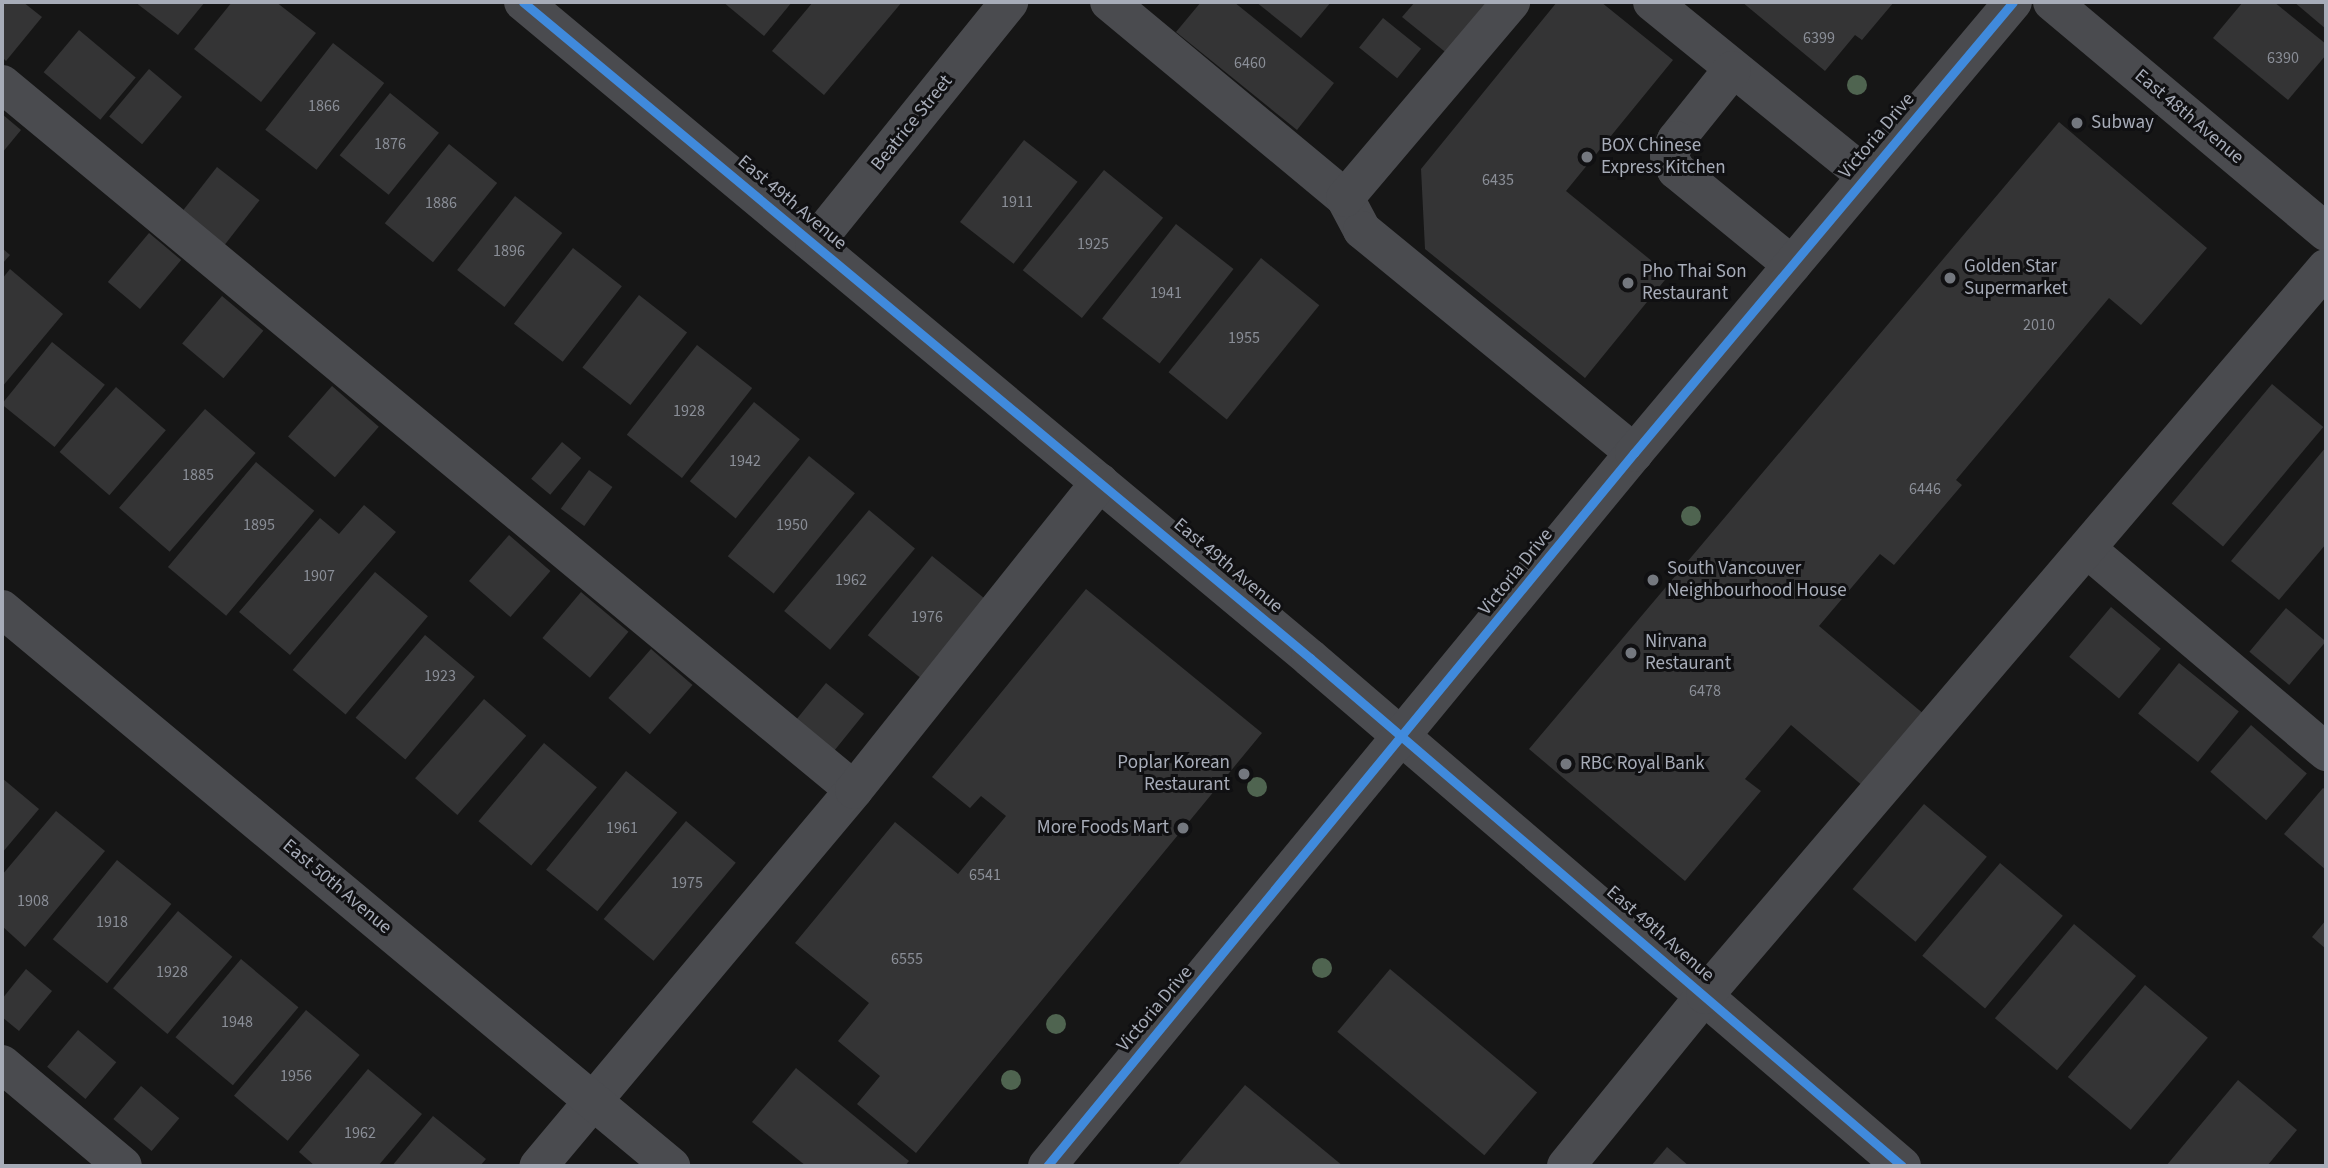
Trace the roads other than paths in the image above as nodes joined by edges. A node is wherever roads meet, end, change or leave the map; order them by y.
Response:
1 (523, 2) edge
2 (1009, 2) edge
3 (1109, 2) edge
4 (1511, 2) edge
5 (1652, 2) edge
6 (2013, 2) edge
7 (2052, 2) edge
8 (1732, 70) junction
9 (2, 84) edge
10 (1866, 176) junction
11 (1346, 198) junction
12 (2326, 232) edge
13 (814, 244) junction
14 (1792, 265) junction
15 (2326, 268) edge
16 (1634, 453) junction
17 (1101, 482) junction
18 (2087, 549) junction
19 (2, 609) edge
20 (1404, 737) junction
21 (2326, 752) edge
22 (854, 790) junction
23 (1705, 995) junction
24 (2, 1064) edge
25 (593, 1101) junction
26 (123, 1166) edge
27 (538, 1166) edge
28 (671, 1166) edge
29 (1047, 1166) edge
30 (1566, 1166) edge
31 (1902, 1166) edge

1 - 13 street, East 49th Avenue
2 - 13 street, Beatrice Street
3 - 11 street
4 - 11 street
5 - 8 street
6 - 10 street, Victoria Drive
7 - 12 street, East 48th Avenue
8 - 10 street
8 - 14 street
9 - 22 street
10 - 14 street, Victoria Drive
11 - 16 street
13 - 17 street, East 49th Avenue
14 - 16 street, Victoria Drive
15 - 18 street
16 - 20 street, Victoria Drive
17 - 20 street, East 49th Avenue
17 - 22 street
18 - 21 street
18 - 23 street
19 - 25 street, East 50th Avenue
20 - 23 street, East 49th Avenue
20 - 29 street, Victoria Drive
22 - 25 street
23 - 30 street
23 - 31 street, East 49th Avenue
24 - 26 street
25 - 27 street
25 - 28 street, East 50th Avenue

